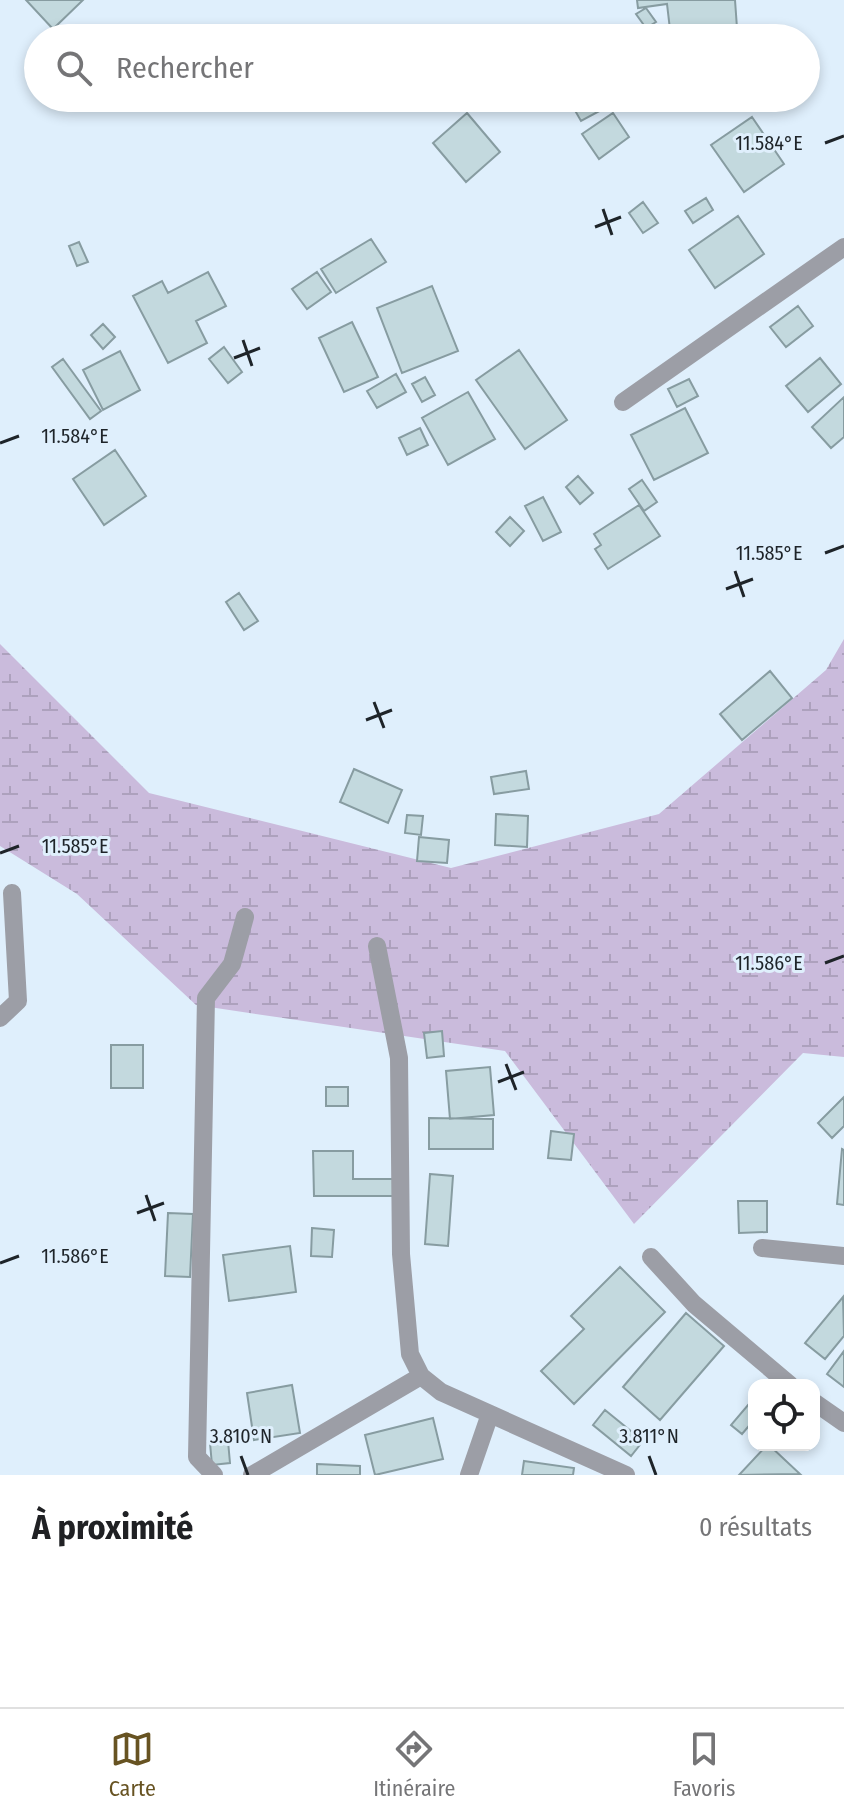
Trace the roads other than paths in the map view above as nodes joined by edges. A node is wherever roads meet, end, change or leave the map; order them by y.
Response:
1 (844, 247) edge
2 (623, 402) dead end
3 (12, 893) dead end
4 (245, 917) dead end
5 (377, 946) dead end
6 (0, 1018) edge
7 (762, 1248) dead end
8 (844, 1256) edge
9 (651, 1257) dead end
10 (421, 1376) junction
11 (783, 1379) edge
12 (820, 1406) edge
13 (490, 1414) junction
14 (844, 1423) edge
15 (214, 1475) edge
16 (252, 1475) edge
17 (469, 1475) edge
18 (626, 1475) edge

1 - 2 street
3 - 6 street
4 - 15 street
5 - 10 street
7 - 8 street
9 - 11 street
10 - 13 street
10 - 16 street
12 - 14 street
13 - 17 street
13 - 18 street

